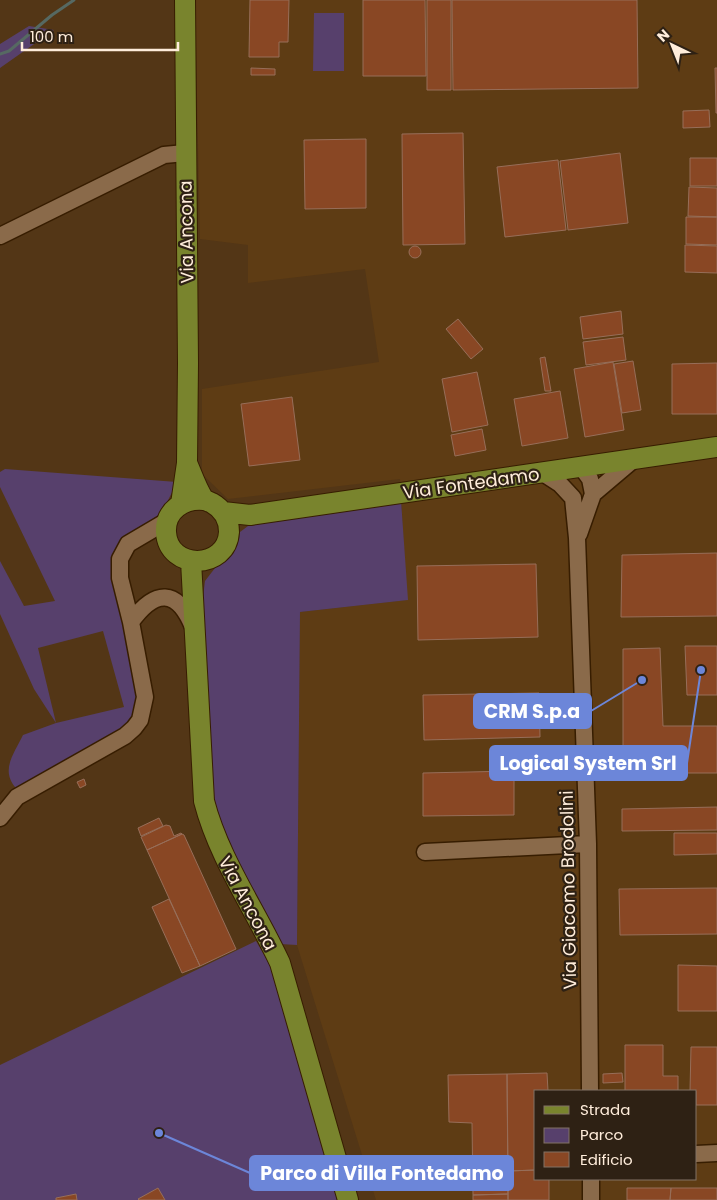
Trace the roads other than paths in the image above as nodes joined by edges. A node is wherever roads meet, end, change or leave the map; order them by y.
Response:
1 (184, 0) edge
2 (185, 152) junction
3 (0, 236) edge
4 (717, 447) edge
5 (692, 452) junction
6 (717, 456) edge
7 (632, 461) junction
8 (187, 463) junction
9 (582, 468) junction
10 (543, 473) junction
11 (593, 494) junction
12 (573, 498) junction
13 (204, 500) junction
14 (181, 504) junction
15 (222, 512) junction
16 (250, 515) junction
17 (168, 521) junction
18 (229, 533) junction
19 (137, 538) junction
20 (578, 538) junction
21 (171, 548) junction
22 (199, 561) junction
23 (131, 622) junction
24 (193, 627) junction
25 (0, 818) edge
26 (588, 844) junction
27 (425, 852) dead end
28 (590, 1090) edge
29 (717, 1153) edge
30 (697, 1154) edge
31 (591, 1180) edge
32 (348, 1200) edge
33 (591, 1200) edge

1 - 2 main road, Via Ancona
2 - 3 street
2 - 8 main road, Via Ancona
4 - 5 main road, Via Fontedamo
5 - 6 main road, Via Fontedamo
5 - 7 main road, Via Fontedamo
7 - 9 main road, Via Fontedamo
7 - 11 street
8 - 13 main road, Via Ancona
8 - 14 main road, Via Ancona
9 - 10 main road, Via Fontedamo
9 - 11 street
9 - 12 street, Via Giacomo Brodolini
10 - 12 street
10 - 16 main road, Via Fontedamo
11 - 20 street, Via Giacomo Brodolini
12 - 20 street, Via Giacomo Brodolini
13 - 14 main road
13 - 15 main road
14 - 17 main road, Via Ancona
15 - 16 main road, Via Fontedamo
15 - 18 main road
16 - 18 main road
17 - 19 street
17 - 21 main road
18 - 22 main road
19 - 21 street
19 - 23 street
20 - 26 street, Via Giacomo Brodolini
21 - 22 main road
22 - 24 main road, Via Ancona
23 - 24 street
23 - 25 street
24 - 32 main road, Via Ancona
26 - 27 street
26 - 28 street, Via Giacomo Brodolini
29 - 30 street
31 - 33 street

